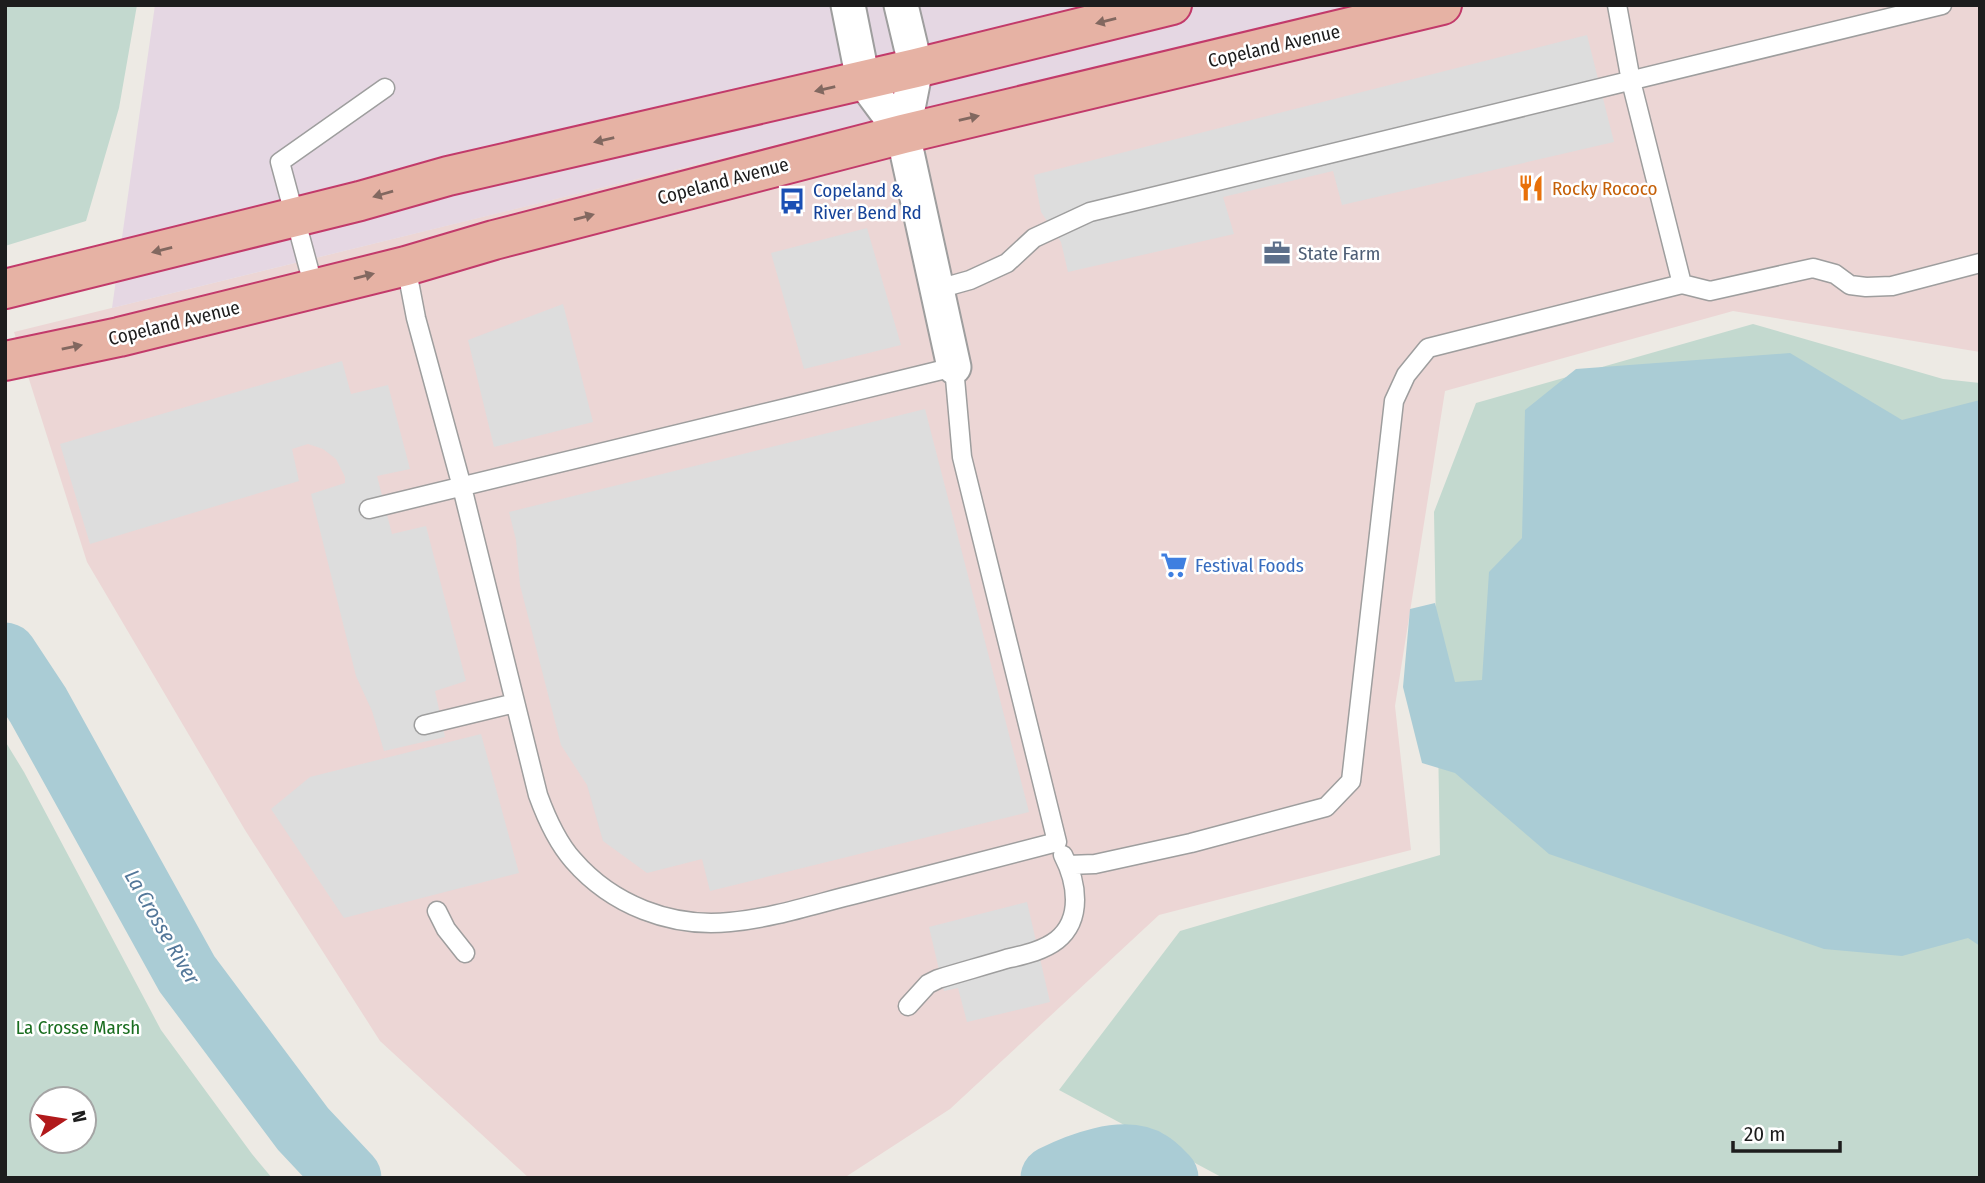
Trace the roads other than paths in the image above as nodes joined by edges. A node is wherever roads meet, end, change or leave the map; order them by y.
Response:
1 (848, 5) edge
2 (901, 5) edge
3 (1172, 5) edge
4 (1442, 5) edge
5 (1617, 5) edge
6 (1942, 5) edge
7 (916, 68) junction
8 (863, 80) junction
9 (1631, 81) junction
10 (385, 88) dead end
11 (903, 134) junction
12 (295, 217) junction
13 (1980, 263) edge
14 (406, 266) junction
15 (1682, 284) junction
16 (314, 288) junction
17 (5, 289) edge
18 (938, 289) junction
19 (5, 361) edge
20 (954, 367) junction
21 (462, 487) junction
22 (369, 509) dead end
23 (515, 703) junction
24 (424, 725) dead end
25 (1057, 842) junction
26 (1068, 865) junction
27 (437, 911) dead end
28 (465, 953) dead end
29 (908, 1006) dead end

1 - 8 street
2 - 7 street
3 -> 7 highway
11 -> 4 highway, Copeland Avenue
5 - 9 lane
6 - 9 lane
7 - 8 highway
7 - 11 street
8 - 11 street
8 -> 12 highway
9 - 15 lane
9 - 18 lane
10 - 12 lane
14 -> 11 highway, Copeland Avenue
11 - 18 street
12 - 16 lane
12 -> 17 highway
13 - 15 lane
16 -> 14 highway, Copeland Avenue
14 - 21 lane
15 - 26 lane
19 -> 16 highway, Copeland Avenue
18 - 20 street
20 - 21 lane
20 - 25 lane
21 - 22 lane
21 - 23 lane
23 - 24 lane
23 - 25 lane
25 - 26 lane
26 - 29 lane
27 - 28 lane

